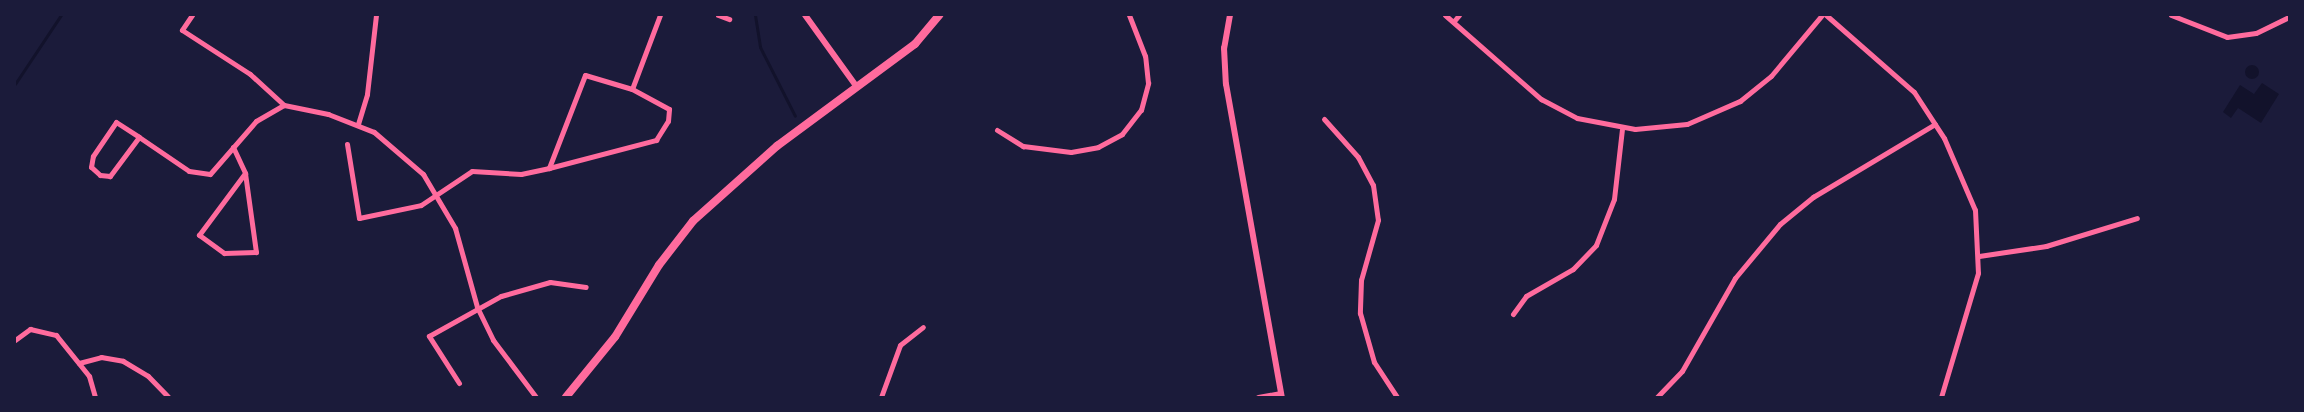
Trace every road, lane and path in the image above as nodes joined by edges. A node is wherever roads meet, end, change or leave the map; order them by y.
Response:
1 (192, 15) edge
2 (376, 15) edge
3 (660, 15) edge
4 (718, 15) edge
5 (805, 15) edge
6 (939, 15) edge
7 (1130, 15) edge
8 (1230, 15) edge
9 (1445, 15) edge
10 (1458, 15) edge
11 (1822, 15) edge
12 (1826, 15) edge
13 (2171, 15) edge
14 (2289, 17) edge
15 (729, 19) dead end
16 (1454, 21) junction
17 (857, 86) junction
18 (632, 89) junction
19 (284, 105) junction
20 (1324, 119) dead end
21 (358, 124) junction
22 (1935, 124) junction
23 (1622, 128) junction
24 (996, 130) dead end
25 (139, 137) junction
26 (347, 144) dead end
27 (234, 147) junction
28 (549, 168) junction
29 (245, 172) junction
30 (439, 194) junction
31 (2137, 218) dead end
32 (1979, 256) junction
33 (586, 287) dead end
34 (477, 307) junction
35 (1513, 314) dead end
36 (923, 327) dead end
37 (15, 340) edge
38 (79, 363) junction
39 (459, 383) dead end
40 (1282, 395) edge
41 (95, 397) edge
42 (168, 397) edge
43 (536, 397) edge
44 (566, 397) edge
45 (880, 397) edge
46 (1258, 397) edge
47 (1397, 397) edge
48 (1657, 397) edge
49 (1941, 397) edge

1 - 19 street
2 - 21 street
3 - 18 street
4 - 15 street
5 - 17 street
6 - 17 main road
7 - 24 street
8 - 40 street
9 - 16 street
10 - 16 street
11 - 23 street
12 - 22 street
13 - 14 street
16 - 23 street
17 - 44 main road
18 - 28 street
18 - 28 street
19 - 21 street
19 - 27 street
20 - 47 street
21 - 30 street
22 - 32 street
22 - 48 street
23 - 35 street
25 - 25 street
25 - 27 street
26 - 30 street
27 - 29 street
28 - 30 street
29 - 29 street
30 - 34 street
31 - 32 street
32 - 49 street
33 - 34 street
34 - 39 street
34 - 43 street
36 - 45 street
37 - 38 street
38 - 41 street
38 - 42 street
40 - 46 street

